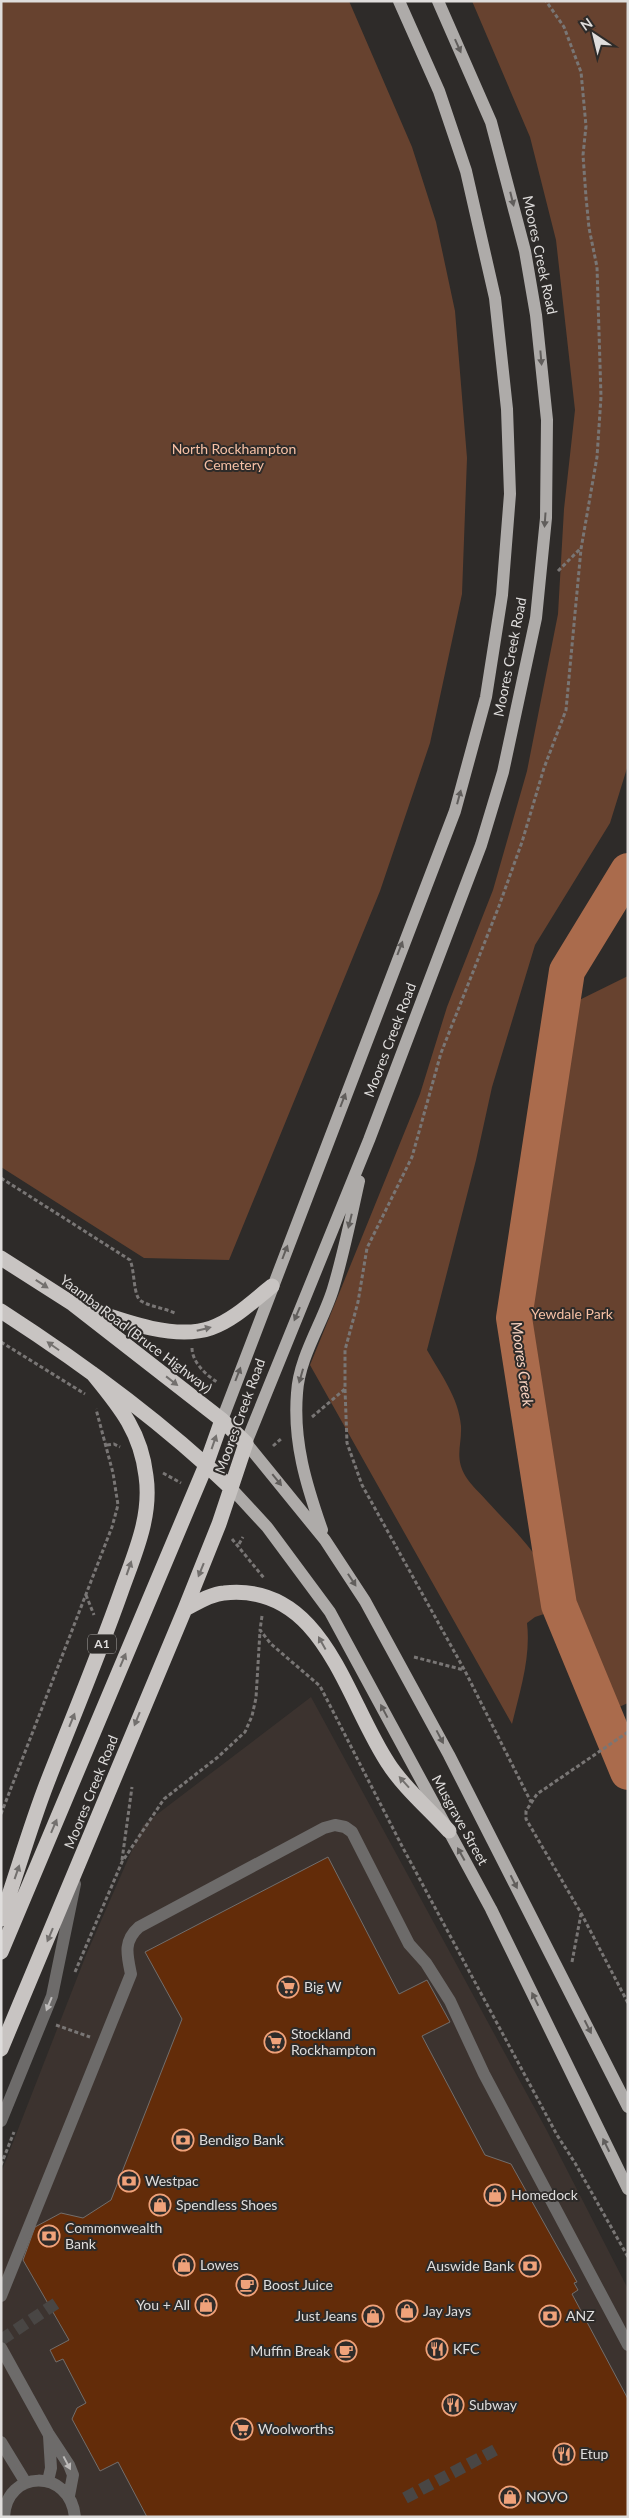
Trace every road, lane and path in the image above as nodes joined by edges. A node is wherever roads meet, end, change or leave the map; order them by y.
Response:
1 (399, 1) edge
2 (438, 1) edge
3 (581, 548) dead end
4 (539, 590) junction
5 (369, 1140) junction
6 (1, 1178) edge
7 (1, 1258) edge
8 (272, 1286) junction
9 (73, 1304) junction
10 (1, 1311) edge
11 (178, 1314) dead end
12 (1, 1342) edge
13 (192, 1345) dead end
14 (93, 1374) junction
15 (217, 1382) dead end
16 (346, 1389) dead end
17 (88, 1396) dead end
18 (92, 1402) dead end
19 (222, 1420) junction
20 (246, 1443) junction
21 (107, 1445) junction
22 (124, 1449) dead end
23 (206, 1465) junction
24 (158, 1470) dead end
25 (180, 1483) dead end
26 (231, 1488) junction
27 (243, 1537) dead end
28 (231, 1538) dead end
29 (326, 1540) junction
30 (239, 1544) junction
31 (264, 1583) dead end
32 (185, 1608) junction
33 (262, 1616) dead end
34 (260, 1630) junction
35 (394, 1652) junction
36 (465, 1670) junction
37 (628, 1732) edge
38 (531, 1802) junction
39 (1, 1814) edge
40 (449, 1831) junction
41 (77, 1871) junction
42 (581, 1913) junction
43 (1, 1919) edge
44 (1, 1952) edge
45 (72, 1981) dead end
46 (567, 1987) junction
47 (628, 2003) edge
48 (58, 2016) dead end
49 (55, 2025) junction
50 (51, 2034) dead end
51 (104, 2042) junction
52 (1, 2049) edge
53 (628, 2107) edge
54 (1, 2121) edge
55 (16, 2127) dead end
56 (1, 2164) edge
57 (628, 2188) edge
58 (628, 2257) edge
59 (1, 2296) edge
60 (628, 2345) edge
61 (1, 2348) edge
62 (48, 2433) junction
63 (1, 2442) edge
64 (48, 2481) junction
65 (26, 2482) junction
66 (69, 2496) junction
67 (3, 2507) edge
68 (75, 2517) edge

8 -> 1 main road, Moores Creek Road
2 -> 4 main road, Moores Creek Road
3 - 4 path
4 - 5 main road, Moores Creek Road
5 -> 20 main road, Moores Creek Road
5 -> 29 main road
6 - 11 path
7 -> 9 highway, Yaamba Road (Bruce Highway)
9 -> 8 highway
19 -> 8 main road, Moores Creek Road
9 -> 19 highway, Yaamba Road (Bruce Highway)
14 -> 10 highway, A1
12 - 17 path
13 - 15 path
14 - 23 highway, A1
43 -> 14 highway, A1
16 - 36 path
18 - 21 path
19 - 20 highway, Yaamba Road (Bruce Highway)
23 -> 19 highway, Moores Creek Road / A1
20 - 26 highway, Moores Creek Road
20 -> 29 main road, Musgrave Street
21 - 22 path
21 - 39 path
23 - 26 highway, A1
44 -> 23 highway, Moores Creek Road / A1
24 - 25 path
26 -> 32 highway, Moores Creek Road
40 -> 26 main road, Musgrave Street
27 - 30 path
28 - 30 path
29 -> 35 main road, Musgrave Street
30 - 31 path
40 -> 32 highway
32 -> 41 highway, Moores Creek Road
33 - 34 path
34 - 45 path
34 - 58 path
35 - 36 path
35 -> 46 main road, Musgrave Street
36 - 38 path
37 - 38 path
38 - 42 path
57 -> 40 main road, Musgrave Street
41 -> 52 highway, Moores Creek Road
41 -> 54 lane
42 - 46 path
42 - 47 path
46 -> 53 main road, Musgrave Street
48 - 49 path
49 - 50 path
49 - 51 path
51 - 59 lane
51 - 60 lane
55 - 56 path
61 - 62 lane
62 - 64 lane
62 -> 66 lane
63 - 65 lane
64 - 65 lane
64 - 66 lane
65 - 67 lane
66 - 68 lane

